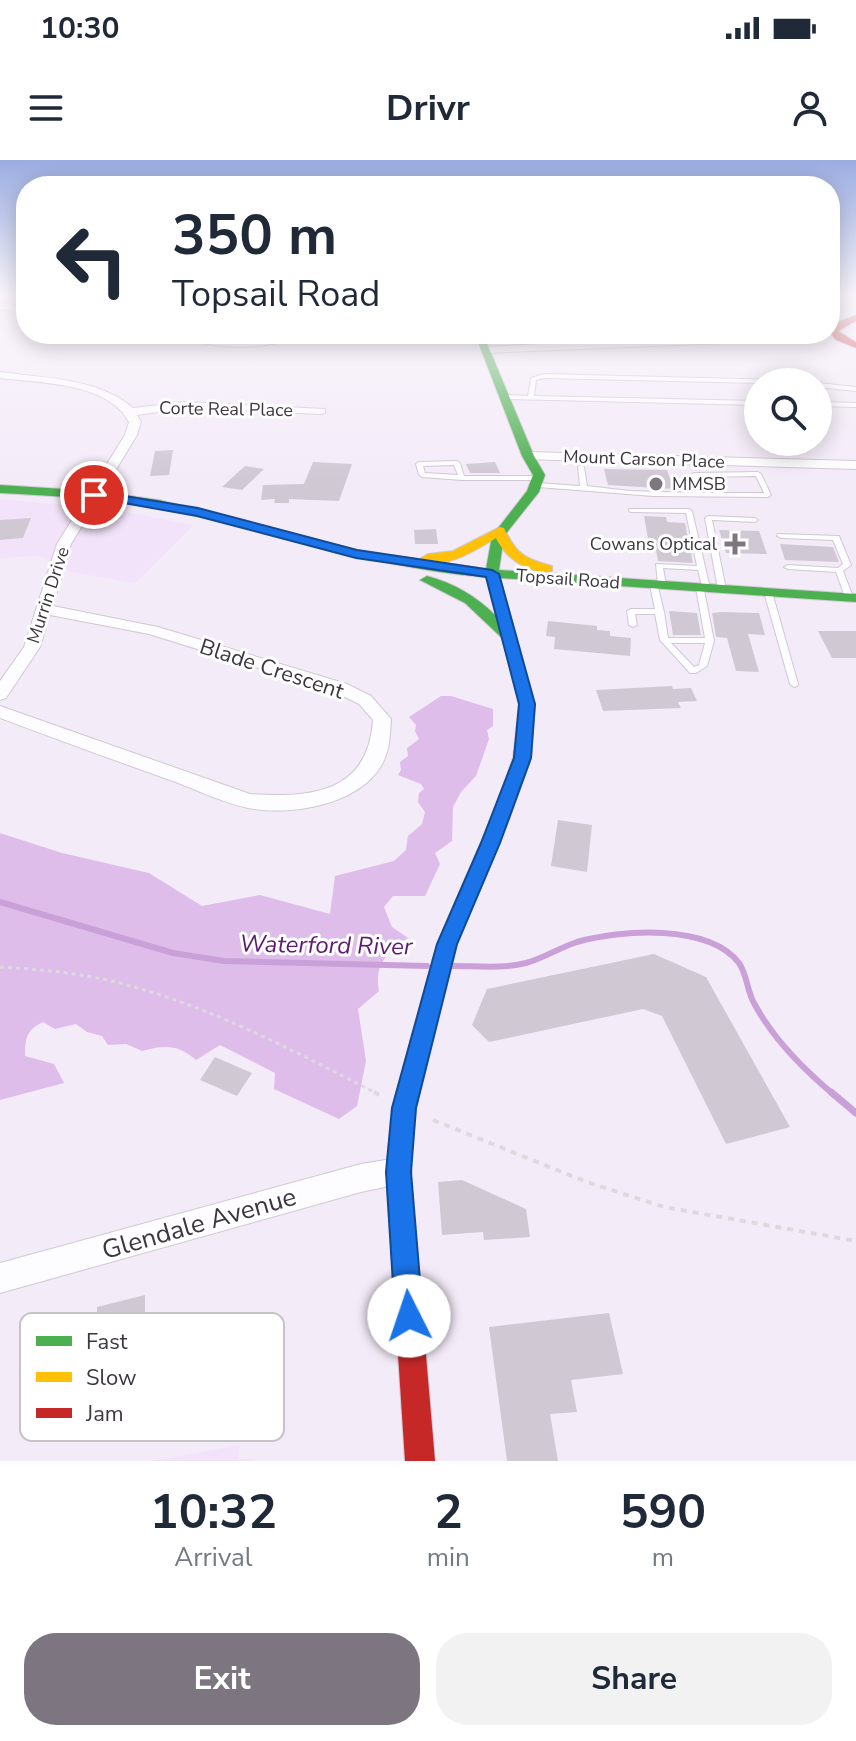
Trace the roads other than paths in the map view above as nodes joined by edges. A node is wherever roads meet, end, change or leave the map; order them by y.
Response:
1 (489, 356) edge
2 (0, 375) edge
3 (744, 381) edge
4 (832, 386) edge
5 (856, 389) edge
6 (506, 397) junction
7 (531, 397) junction
8 (744, 403) edge
9 (832, 404) edge
10 (856, 405) edge
11 (321, 411) dead end
12 (131, 412) junction
13 (528, 456) junction
14 (856, 465) edge
15 (581, 467) dead end
16 (462, 478) junction
17 (538, 482) junction
18 (584, 488) junction
19 (0, 489) edge
20 (697, 494) junction
21 (94, 495) junction
22 (631, 510) dead end
23 (755, 520) dead end
24 (500, 531) junction
25 (781, 536) dead end
26 (356, 554) junction
27 (788, 567) dead end
28 (701, 568) junction
29 (839, 570) junction
30 (492, 574) junction
31 (658, 585) junction
32 (709, 588) junction
33 (625, 591) junction
34 (768, 592) junction
35 (852, 597) edge
36 (45, 609) junction
37 (631, 611) junction
38 (660, 612) junction
39 (633, 625) dead end
40 (664, 640) junction
41 (710, 641) junction
42 (513, 646) junction
43 (794, 684) dead end
44 (0, 694) edge
45 (0, 712) edge
46 (398, 1172) junction
47 (0, 1278) edge
48 (420, 1461) edge

1 - 6 main road
2 - 12 street
3 - 7 lane
4 - 5 lane
6 - 7 lane
6 - 13 main road
7 - 8 lane
9 - 10 lane
11 - 12 street, Corte Real Place
12 - 21 street, Murrin Drive
13 - 14 street, Mount Carson Place
13 - 17 main road
15 - 18 lane
16 - 16 lane
16 - 17 lane
17 - 18 lane
17 - 24 main road
18 - 20 lane
19 - 21 main road, Topsail Road
20 - 20 lane
21 - 26 main road, Topsail Road
21 - 36 street, Murrin Drive
22 - 28 lane
23 - 32 lane
24 - 26 main road
24 - 30 main road
24 - 33 main road
25 - 29 lane
26 - 30 main road, Topsail Road
26 - 42 main road
27 - 29 lane
28 - 31 lane
28 - 32 lane
29 - 35 lane
30 - 33 main road, Topsail Road
30 - 42 main road
31 - 32 main road, Topsail Road
31 - 33 main road, Topsail Road
31 - 38 lane
32 - 34 main road, Topsail Road
32 - 41 lane
33 - 37 lane
33 - 42 main road
34 - 35 main road, Topsail Road
34 - 43 lane
36 - 44 street, Murrin Drive
36 - 45 street, Blade Crescent
37 - 38 lane
37 - 39 lane
38 - 40 lane
40 - 41 lane
40 - 41 lane
42 - 46 main road
46 - 47 street, Glendale Avenue
46 - 48 main road

